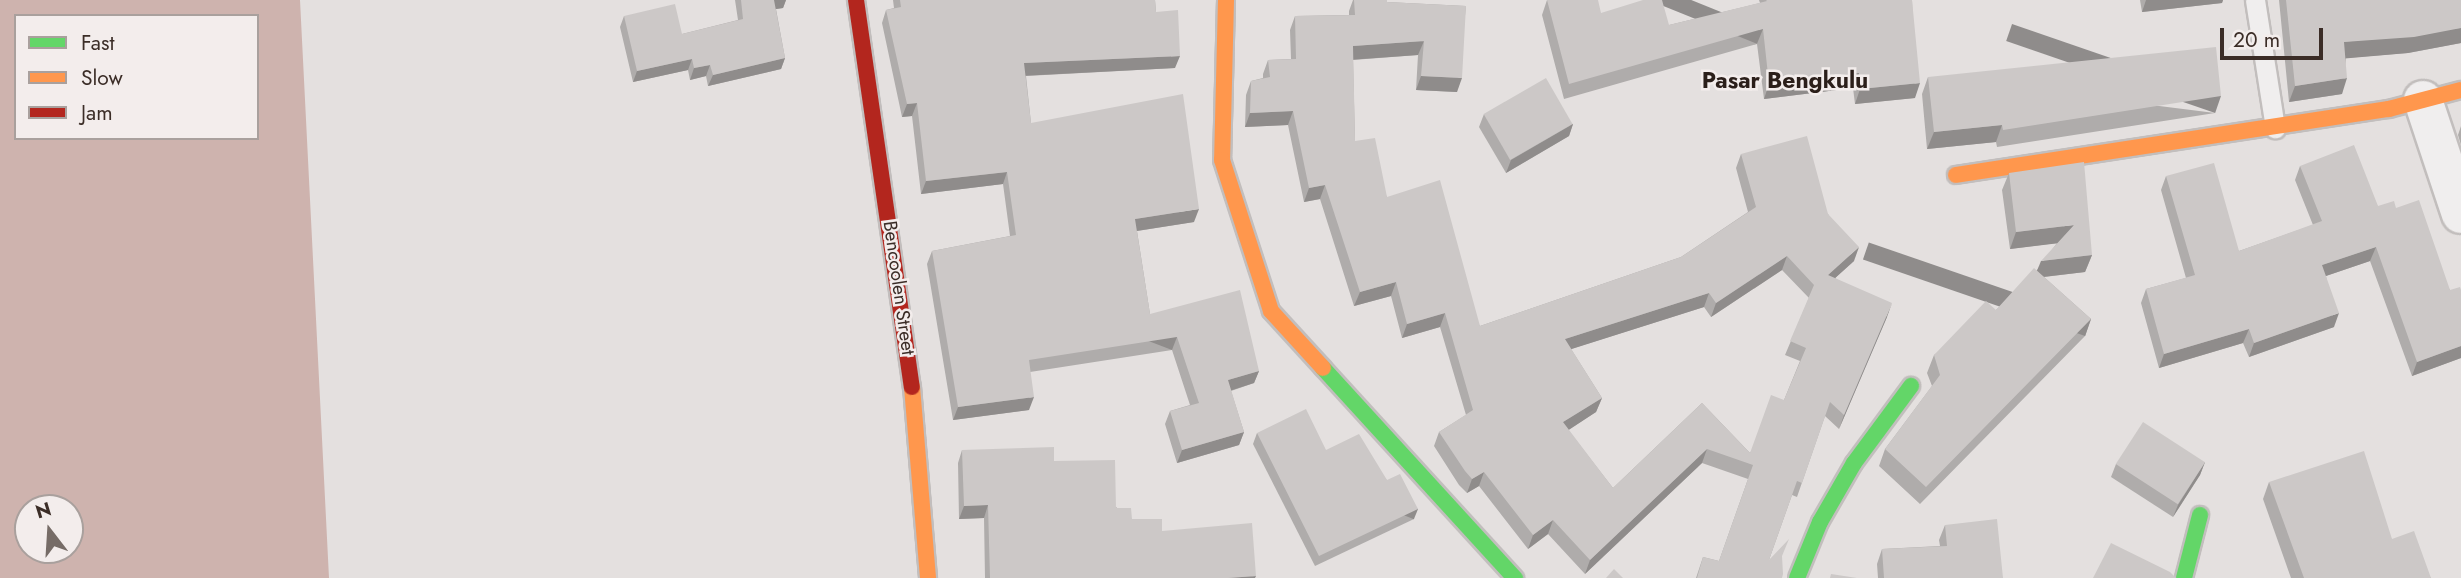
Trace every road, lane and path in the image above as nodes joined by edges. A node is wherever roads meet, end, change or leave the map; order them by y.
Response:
1 (856, 0) edge
2 (1227, 0) edge
3 (2255, 0) edge
4 (2461, 90) edge
5 (2423, 100) junction
6 (2275, 128) junction
7 (1956, 175) dead end
8 (2461, 214) edge
9 (1911, 386) dead end
10 (2200, 515) dead end
11 (928, 578) edge
12 (1515, 578) edge
13 (1797, 578) edge
14 (2184, 578) edge

1 - 11 street, Bencoolen Street
2 - 12 street
3 - 6 lane
4 - 5 street
5 - 6 street
5 - 8 street
6 - 7 street
9 - 13 street
10 - 14 street

